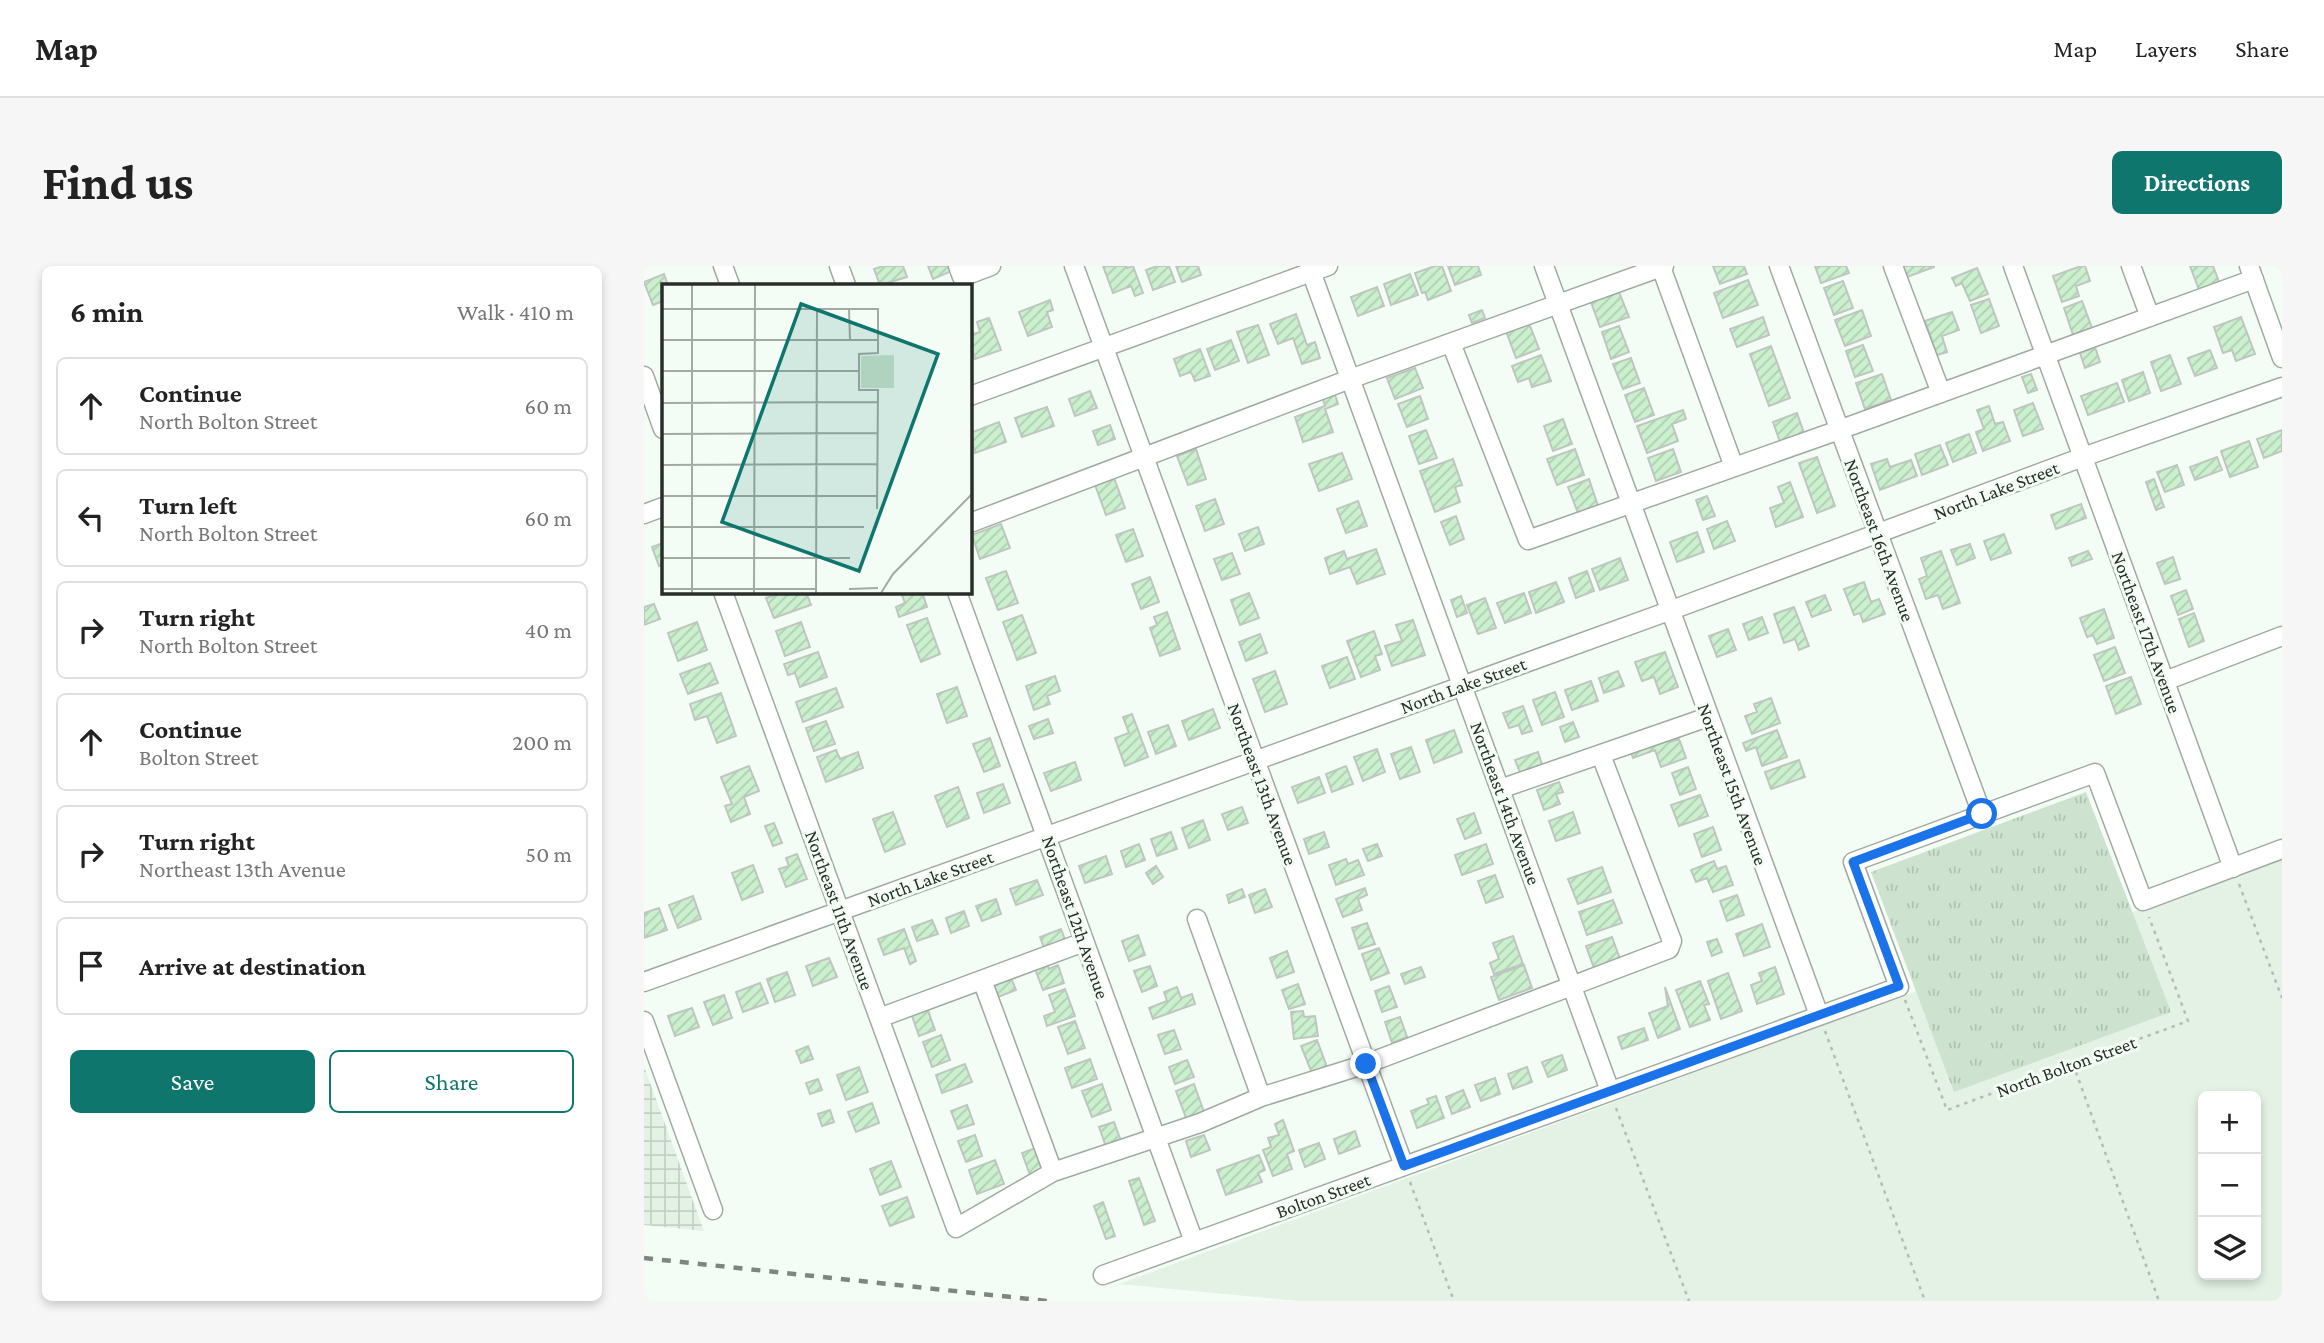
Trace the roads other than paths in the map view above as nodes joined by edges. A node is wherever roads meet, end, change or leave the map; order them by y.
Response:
1 (723, 266) edge
2 (839, 266) edge
3 (958, 266) edge
4 (991, 266) edge
5 (1074, 266) edge
6 (1544, 266) edge
7 (1779, 266) edge
8 (1894, 266) edge
9 (2013, 266) edge
10 (2131, 266) edge
11 (1662, 267) edge
12 (1316, 268) edge
13 (2252, 273) edge
14 (730, 284) edge
15 (846, 284) edge
16 (1558, 304) junction
17 (2150, 317) junction
18 (1451, 343) junction
19 (1103, 348) junction
20 (2045, 356) junction
21 (2282, 358) edge
22 (1350, 379) junction
23 (2282, 387) edge
24 (650, 388) edge
25 (1941, 393) junction
26 (971, 396) edge
27 (662, 426) edge
28 (1839, 430) junction
29 (1143, 457) junction
30 (2083, 457) junction
31 (1734, 467) junction
32 (1630, 504) junction
33 (662, 507) edge
34 (644, 514) edge
35 (971, 523) edge
36 (1878, 534) junction
37 (723, 593) edge
38 (957, 593) edge
39 (1669, 611) junction
40 (2282, 636) edge
41 (2165, 681) junction
42 (1462, 684) junction
43 (1709, 717) junction
44 (1601, 755) junction
45 (1254, 761) junction
46 (1500, 789) junction
47 (1982, 814) junction
48 (1047, 835) junction
49 (2282, 849) edge
50 (2233, 868) junction
51 (840, 910) junction
52 (1197, 919) dead end
53 (1084, 943) junction
54 (982, 981) junction
55 (644, 982) edge
56 (1572, 986) junction
57 (1819, 1015) junction
58 (879, 1018) junction
59 (644, 1021) edge
60 (1366, 1064) junction
61 (1610, 1091) junction
62 (1261, 1097) junction
63 (1156, 1139) junction
64 (1404, 1166) junction
65 (1053, 1172) junction
66 (713, 1210) dead end
67 (1195, 1242) junction
68 (1103, 1275) dead end

1 - 14 street
2 - 15 street
3 - 4 street
5 - 19 street, Northeast 13th Avenue
6 - 16 street, Northeast 15th Avenue
7 - 28 street, Northeast 16th Avenue
8 - 25 street
9 - 20 street, Northeast 17th Avenue
10 - 17 street
11 - 16 street
11 - 31 street
12 - 19 street
12 - 22 street, Northeast 14th Avenue
13 - 17 street
13 - 21 street
16 - 18 street
16 - 32 street, Northeast 15th Avenue
17 - 20 street
18 - 22 street
18 - 32 street
19 - 26 street
19 - 29 street, Northeast 13th Avenue
20 - 25 street
20 - 30 street, Northeast 17th Avenue
22 - 29 street
22 - 42 street, Northeast 14th Avenue
23 - 30 street, North Lake Street
24 - 27 street
25 - 28 street
28 - 31 street
28 - 36 street, Northeast 16th Avenue
29 - 35 street
29 - 45 street, Northeast 13th Avenue
30 - 36 street, North Lake Street
30 - 41 street, Northeast 17th Avenue
31 - 32 street
32 - 39 street, Northeast 15th Avenue
33 - 34 street
36 - 39 street, North Lake Street
36 - 47 street, Northeast 16th Avenue
37 - 51 street, Northeast 11th Avenue
38 - 48 street, Northeast 12th Avenue
39 - 42 street, North Lake Street
39 - 43 street, Northeast 15th Avenue
40 - 41 street
41 - 50 street, Northeast 17th Avenue
42 - 45 street, North Lake Street
42 - 46 street, Northeast 14th Avenue
43 - 44 street
43 - 57 street, Northeast 15th Avenue
44 - 46 street
44 - 56 street
45 - 48 street, North Lake Street
45 - 60 street, Northeast 13th Avenue
46 - 56 street, Northeast 14th Avenue
47 - 50 street
47 - 57 street
48 - 51 street, North Lake Street
48 - 53 street, Northeast 12th Avenue
49 - 50 street
51 - 55 street, North Lake Street
51 - 58 street, Northeast 11th Avenue
52 - 62 street
53 - 54 street
53 - 63 street, Northeast 12th Avenue
54 - 58 street
54 - 65 street
56 - 60 street
56 - 61 street, Northeast 14th Avenue
57 - 61 street, Bolton Street
58 - 65 street, Northeast 11th Avenue
59 - 66 street
60 - 62 street
60 - 64 street, Northeast 13th Avenue
61 - 64 street, Bolton Street
62 - 63 street
63 - 65 street
63 - 67 street, Northeast 12th Avenue
64 - 67 street, Bolton Street
67 - 68 street, Bolton Street

